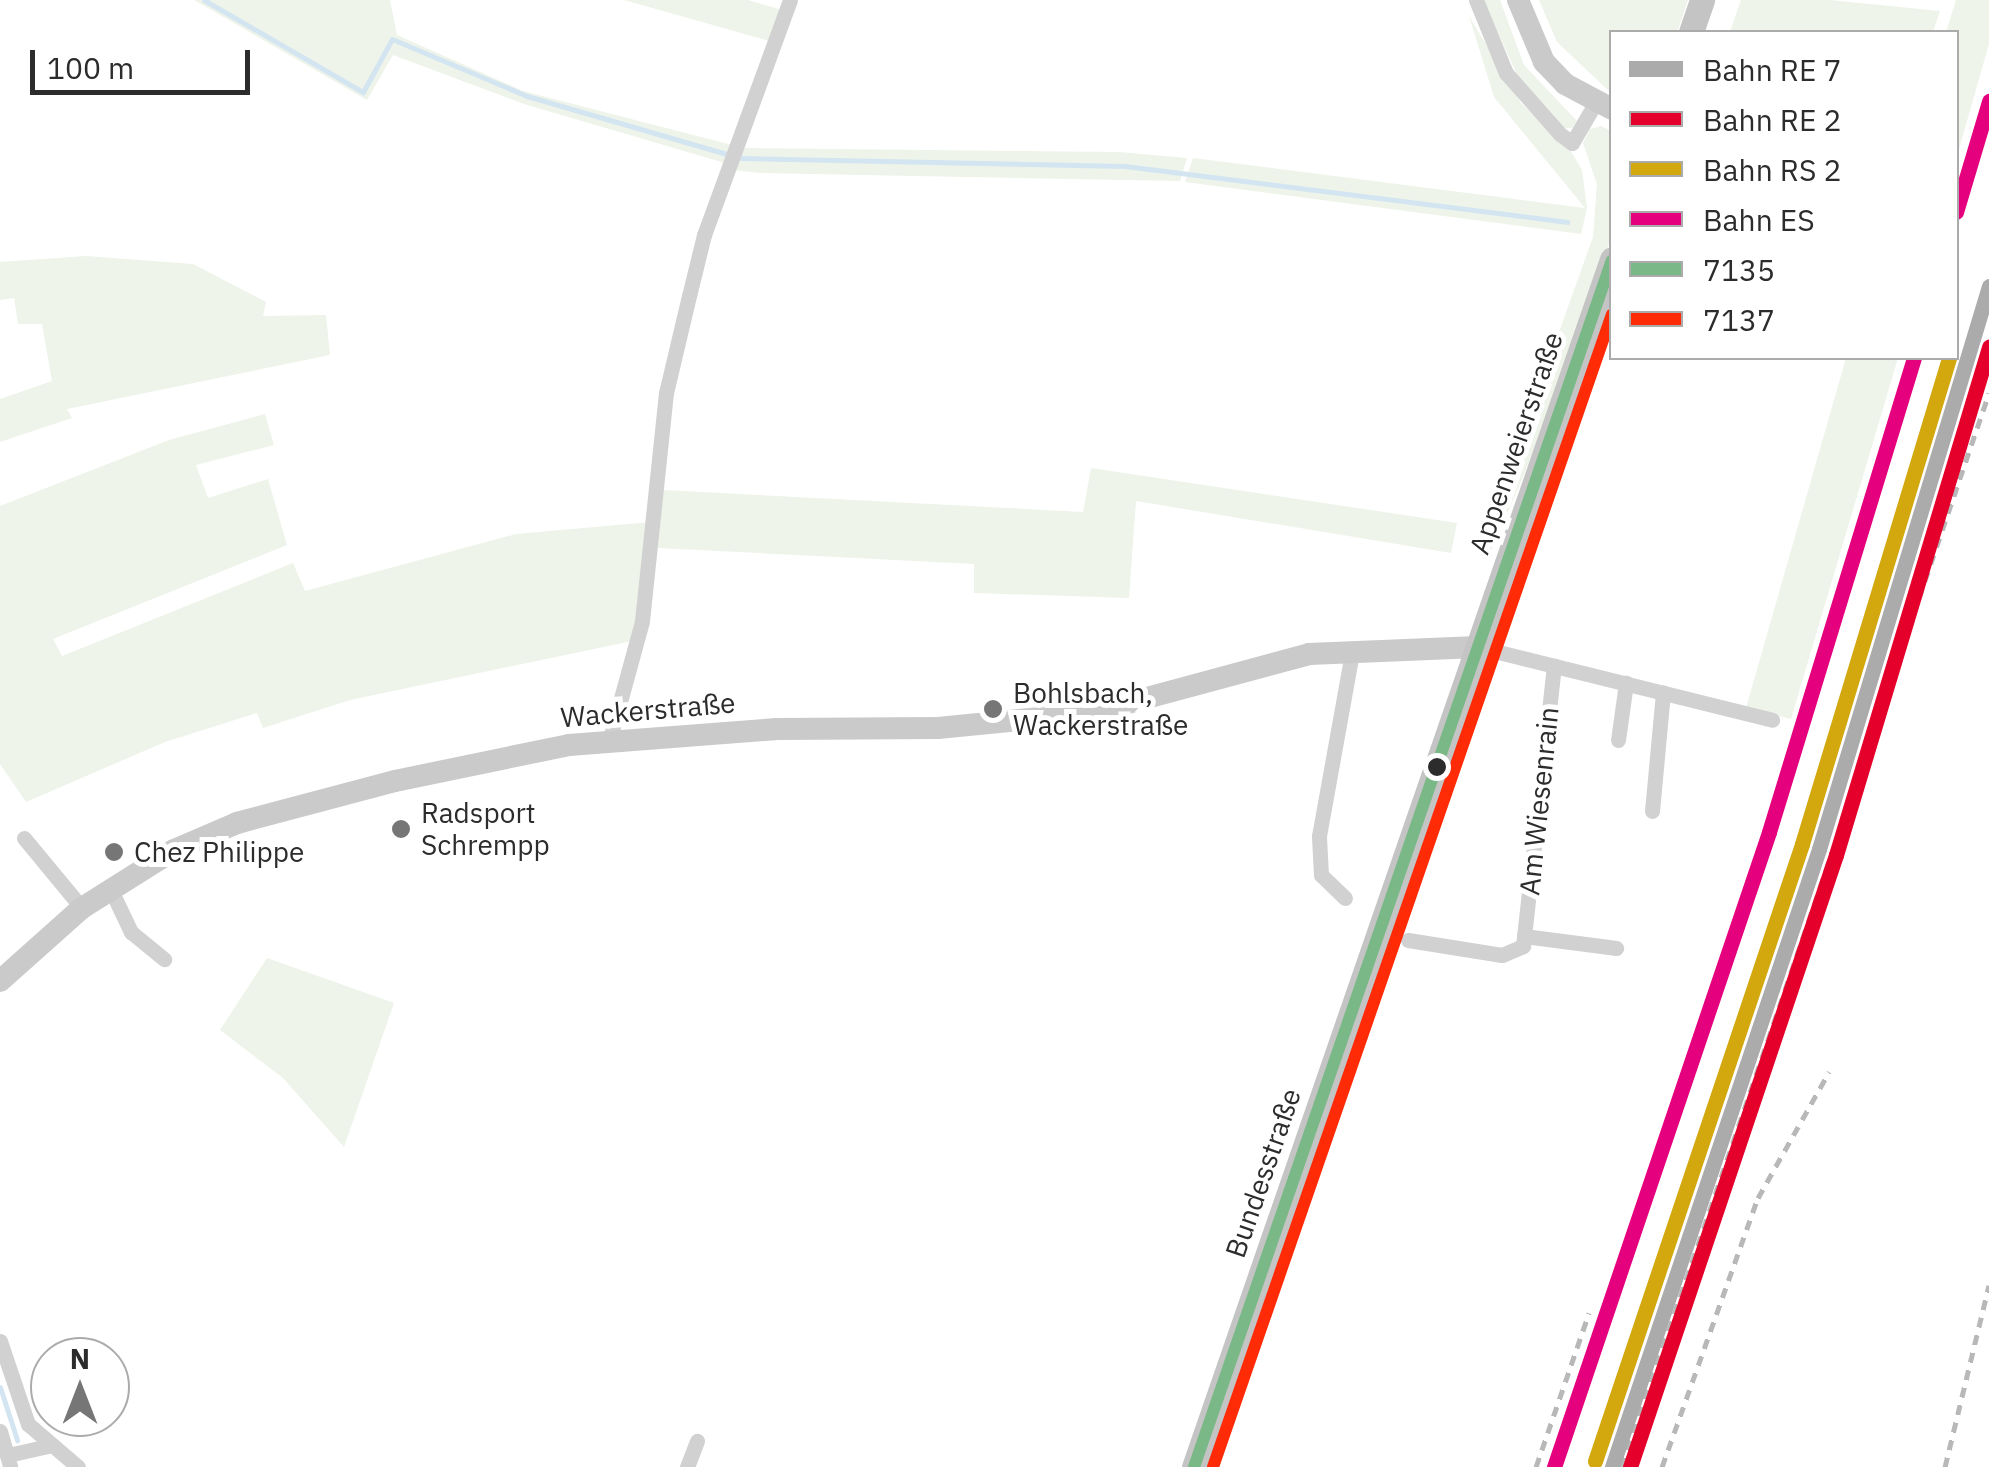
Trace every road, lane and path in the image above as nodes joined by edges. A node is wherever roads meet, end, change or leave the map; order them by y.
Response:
1 (790, 0) edge
2 (1476, 0) edge
3 (1518, 0) edge
4 (1702, 0) edge
5 (1692, 30) edge
6 (1604, 105) edge
7 (1609, 269) edge
8 (1478, 647) junction
9 (1352, 652) junction
10 (1554, 666) junction
11 (1626, 684) junction
12 (1663, 693) junction
13 (1772, 720) dead end
14 (1618, 740) dead end
15 (609, 742) junction
16 (1652, 811) dead end
17 (24, 838) dead end
18 (111, 890) junction
19 (1345, 898) dead end
20 (1390, 899) joint
21 (82, 908) junction
22 (1524, 936) junction
23 (1408, 940) dead end
24 (1616, 948) dead end
25 (164, 960) dead end
26 (0, 982) edge
27 (0, 1341) edge
28 (0, 1430) edge
29 (697, 1442) dead end
30 (48, 1446) junction
31 (9, 1461) edge
32 (78, 1467) edge
33 (687, 1467) edge
34 (1194, 1467) edge

1 - 15 street
2 - 6 street
3 - 6 street
4 - 5 main road
7 - 8 main road, Appenweierstraße
8 - 9 street, Wackerstraße
8 - 10 street, Wackerstraße
8 - 20 main road, Appenweierstraße
9 - 15 street, Wackerstraße
9 - 19 street
10 - 11 street, Wackerstraße
10 - 22 street, Am Wiesenrain
11 - 12 street, Wackerstraße
11 - 14 street
12 - 13 street, Wackerstraße
12 - 16 street
15 - 18 street, Wackerstraße
17 - 21 street
18 - 21 street, Wackerstraße
18 - 25 street
20 - 34 main road, Bundesstraße
21 - 26 street, Wackerstraße
22 - 23 street, Am Wiesenrain
22 - 24 street, Am Wiesenrain
27 - 30 street
28 - 31 street
29 - 33 street
30 - 31 street
30 - 32 street

